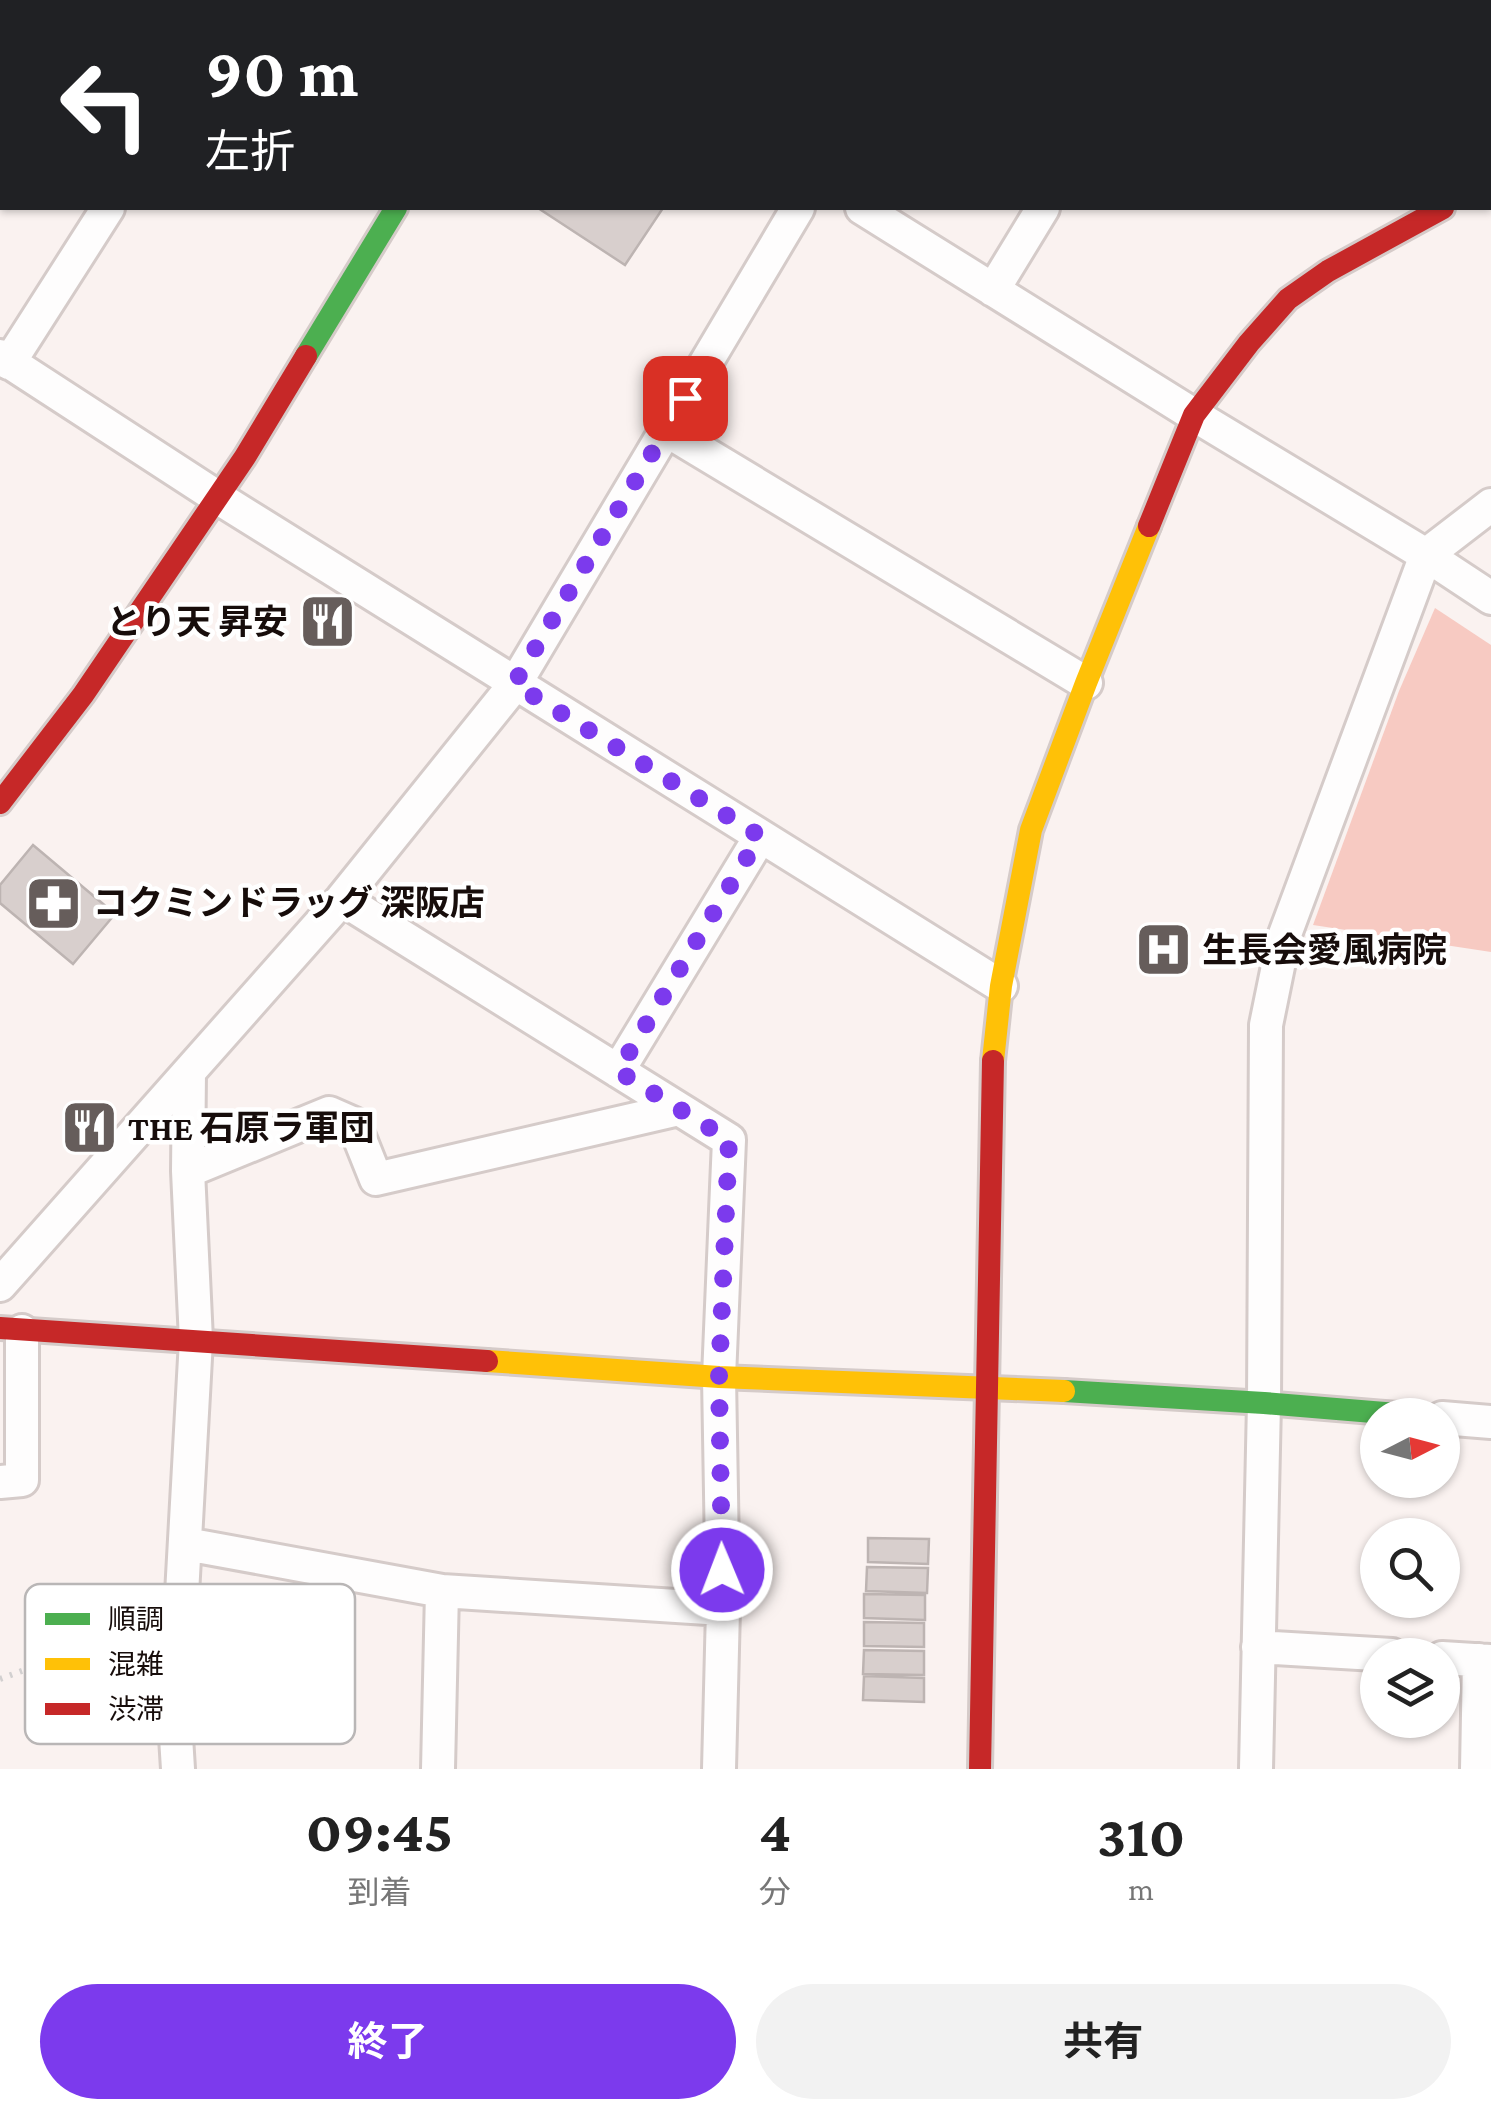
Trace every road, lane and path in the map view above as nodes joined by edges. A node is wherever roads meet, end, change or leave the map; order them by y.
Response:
1 (107, 210) edge
2 (395, 210) edge
3 (797, 210) edge
4 (865, 210) edge
5 (1042, 210) edge
6 (1434, 210) edge
7 (993, 290) junction
8 (5, 359) edge
9 (1194, 416) junction
10 (666, 430) junction
11 (217, 496) junction
12 (1491, 504) edge
13 (1426, 555) junction
14 (1491, 598) edge
15 (1086, 682) junction
16 (514, 684) junction
17 (0, 802) edge
18 (760, 836) junction
19 (342, 899) junction
20 (1000, 986) junction
21 (618, 1071) junction
22 (188, 1072) junction
23 (680, 1109) junction
24 (188, 1172) junction
25 (0, 1285) edge
26 (11, 1329) edge
27 (196, 1340) junction
28 (719, 1377) junction
29 (987, 1386) junction
30 (1264, 1403) junction
31 (1360, 1411) edge
32 (1460, 1419) edge
33 (1491, 1422) edge
34 (0, 1482) edge
35 (186, 1544) junction
36 (184, 1584) edge
37 (442, 1591) junction
38 (723, 1608) junction
39 (1258, 1648) junction
40 (1360, 1653) edge
41 (1460, 1659) edge
42 (1485, 1660) edge
43 (25, 1670) edge
44 (0, 1679) edge
45 (176, 1744) edge
46 (178, 1769) edge
47 (438, 1769) edge
48 (719, 1769) edge
49 (980, 1769) edge
50 (1256, 1769) edge
51 (1477, 1769) edge

1 - 8 street
2 - 11 street
3 - 10 street
4 - 7 street
5 - 7 street
6 - 9 street
7 - 9 street
8 - 11 street
9 - 13 street
9 - 15 street
10 - 15 street
10 - 16 street
11 - 16 street
11 - 17 street
12 - 13 street
13 - 14 street
13 - 30 street
15 - 20 street
16 - 18 street
16 - 19 street
18 - 20 street
18 - 21 street
19 - 21 street
19 - 22 street
20 - 29 street
21 - 23 street
22 - 24 street
22 - 25 street
23 - 24 street
23 - 28 street
24 - 27 street
26 - 27 street
26 - 34 street
27 - 28 street
27 - 35 street
28 - 29 street
28 - 38 street
29 - 30 street
29 - 49 street
30 - 31 street
30 - 39 street
32 - 33 street
35 - 36 street
35 - 37 street
37 - 38 street
37 - 47 street
38 - 48 street
39 - 40 street
39 - 50 street
41 - 42 street
42 - 51 street
43 - 44 path
45 - 46 street

